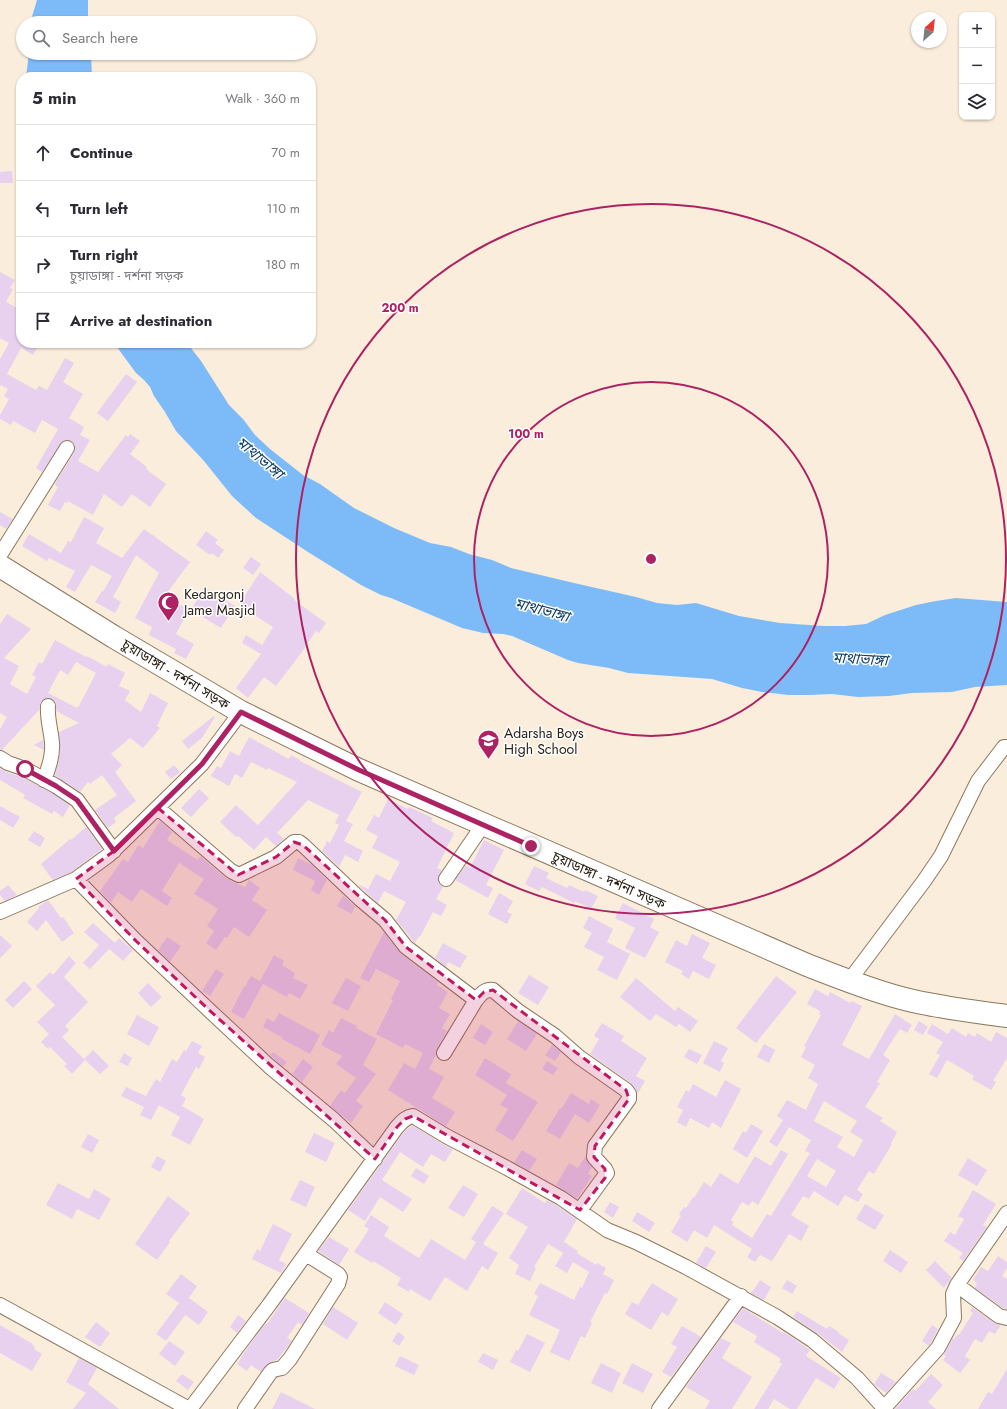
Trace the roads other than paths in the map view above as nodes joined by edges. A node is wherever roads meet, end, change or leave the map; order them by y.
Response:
1 (67, 448) dead end
2 (0, 555) edge
3 (0, 566) edge
4 (48, 706) dead end
5 (241, 712) junction
6 (1007, 747) edge
7 (0, 758) edge
8 (44, 780) junction
9 (158, 808) junction
10 (483, 825) junction
11 (114, 851) junction
12 (76, 879) junction
13 (446, 879) dead end
14 (0, 912) edge
15 (850, 981) junction
16 (476, 1000) junction
17 (1007, 1016) edge
18 (444, 1053) dead end
19 (375, 1159) junction
20 (580, 1210) junction
21 (1007, 1213) edge
22 (306, 1254) junction
23 (957, 1285) junction
24 (741, 1296) junction
25 (0, 1305) edge
26 (1007, 1318) edge
27 (190, 1409) edge
28 (246, 1409) edge
29 (659, 1409) edge
30 (884, 1409) edge

1 - 2 street
3 - 5 main road, চুয়াডাঙ্গা - দর্শনা সড়ক
4 - 8 street
5 - 9 street
5 - 10 main road, চুয়াডাঙ্গা - দর্শনা সড়ক
6 - 15 street
7 - 8 street
8 - 11 street
9 - 11 street
9 - 16 street
10 - 13 street
10 - 15 main road, চুয়াডাঙ্গা - দর্শনা সড়ক
11 - 12 street
12 - 14 street
12 - 19 street
15 - 17 main road, চুয়াডাঙ্গা - দর্শনা সড়ক
16 - 18 street
16 - 20 street
19 - 20 street
19 - 22 street
20 - 24 street
21 - 23 street
22 - 27 street
22 - 28 street
23 - 26 street
23 - 30 street
24 - 29 street
24 - 30 street
25 - 27 street

